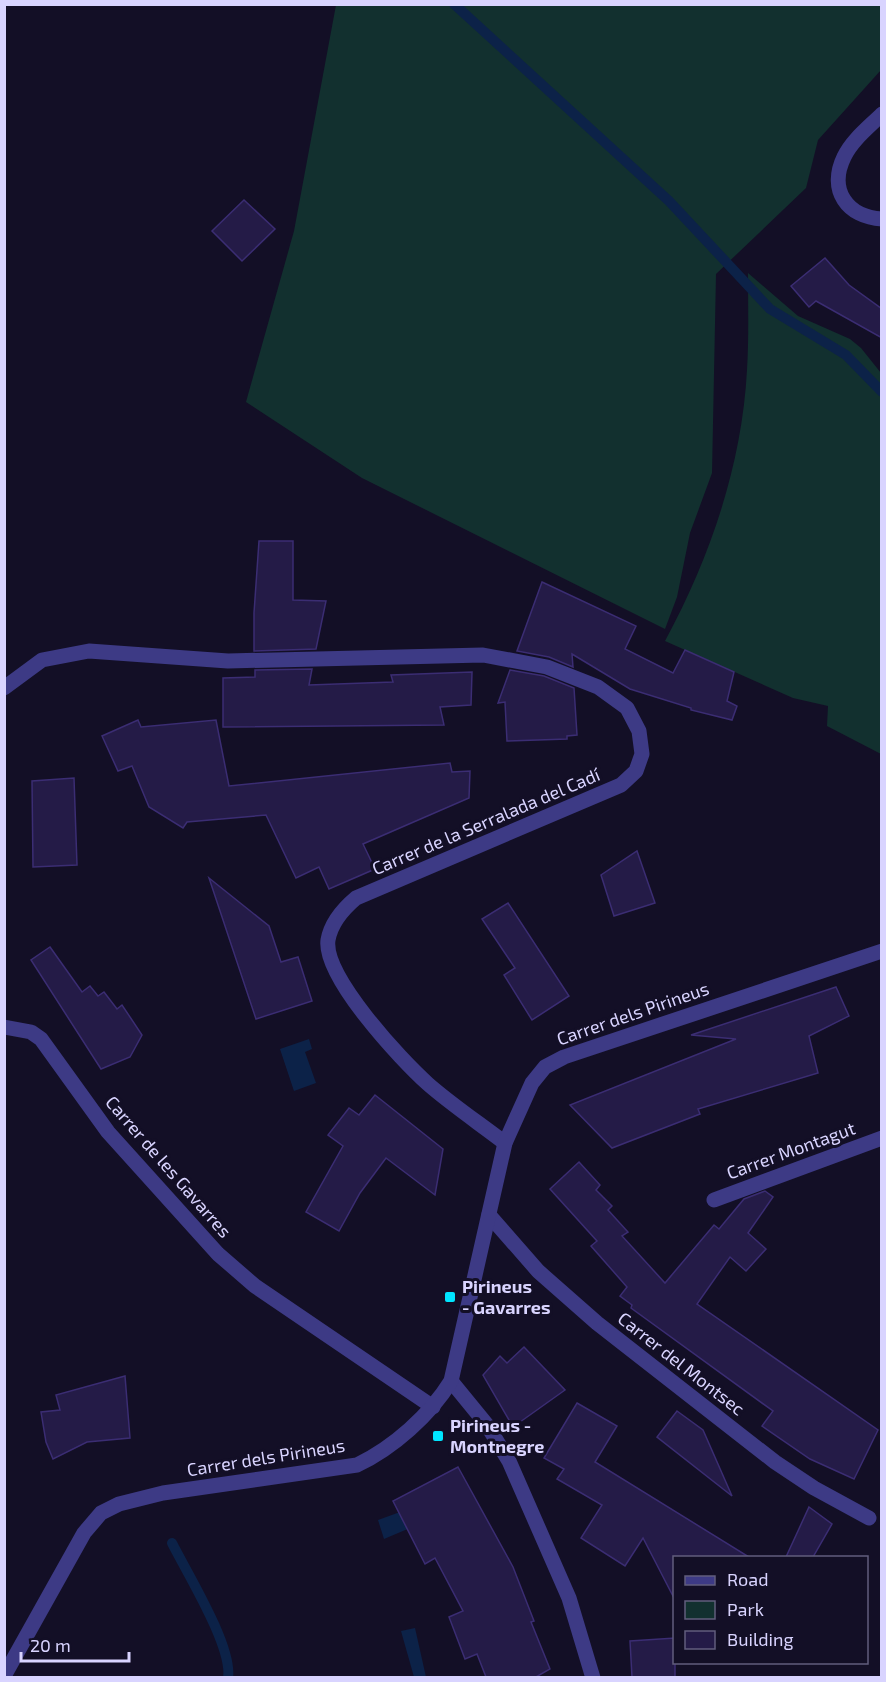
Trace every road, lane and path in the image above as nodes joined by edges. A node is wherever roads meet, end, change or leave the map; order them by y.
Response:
1 (882, 114) edge
2 (882, 219) edge
3 (4, 688) edge
4 (882, 951) edge
5 (4, 1027) edge
6 (882, 1138) edge
7 (505, 1143) junction
8 (714, 1200) dead end
9 (489, 1215) junction
10 (451, 1381) junction
11 (433, 1407) junction
12 (870, 1518) dead end
13 (4, 1676) edge
14 (593, 1677) edge

1 - 2 street
3 - 7 street, Carrer de la Serralada del Cadí
4 - 7 street, Carrer dels Pirineus
5 - 11 street, Carrer de les Gavarres
6 - 8 street, Carrer Montagut
7 - 9 street, Carrer dels Pirineus
9 - 10 street, Carrer dels Pirineus
9 - 12 street, Carrer del Montsec
10 - 11 street, Carrer dels Pirineus
10 - 14 street
11 - 13 street, Carrer dels Pirineus

